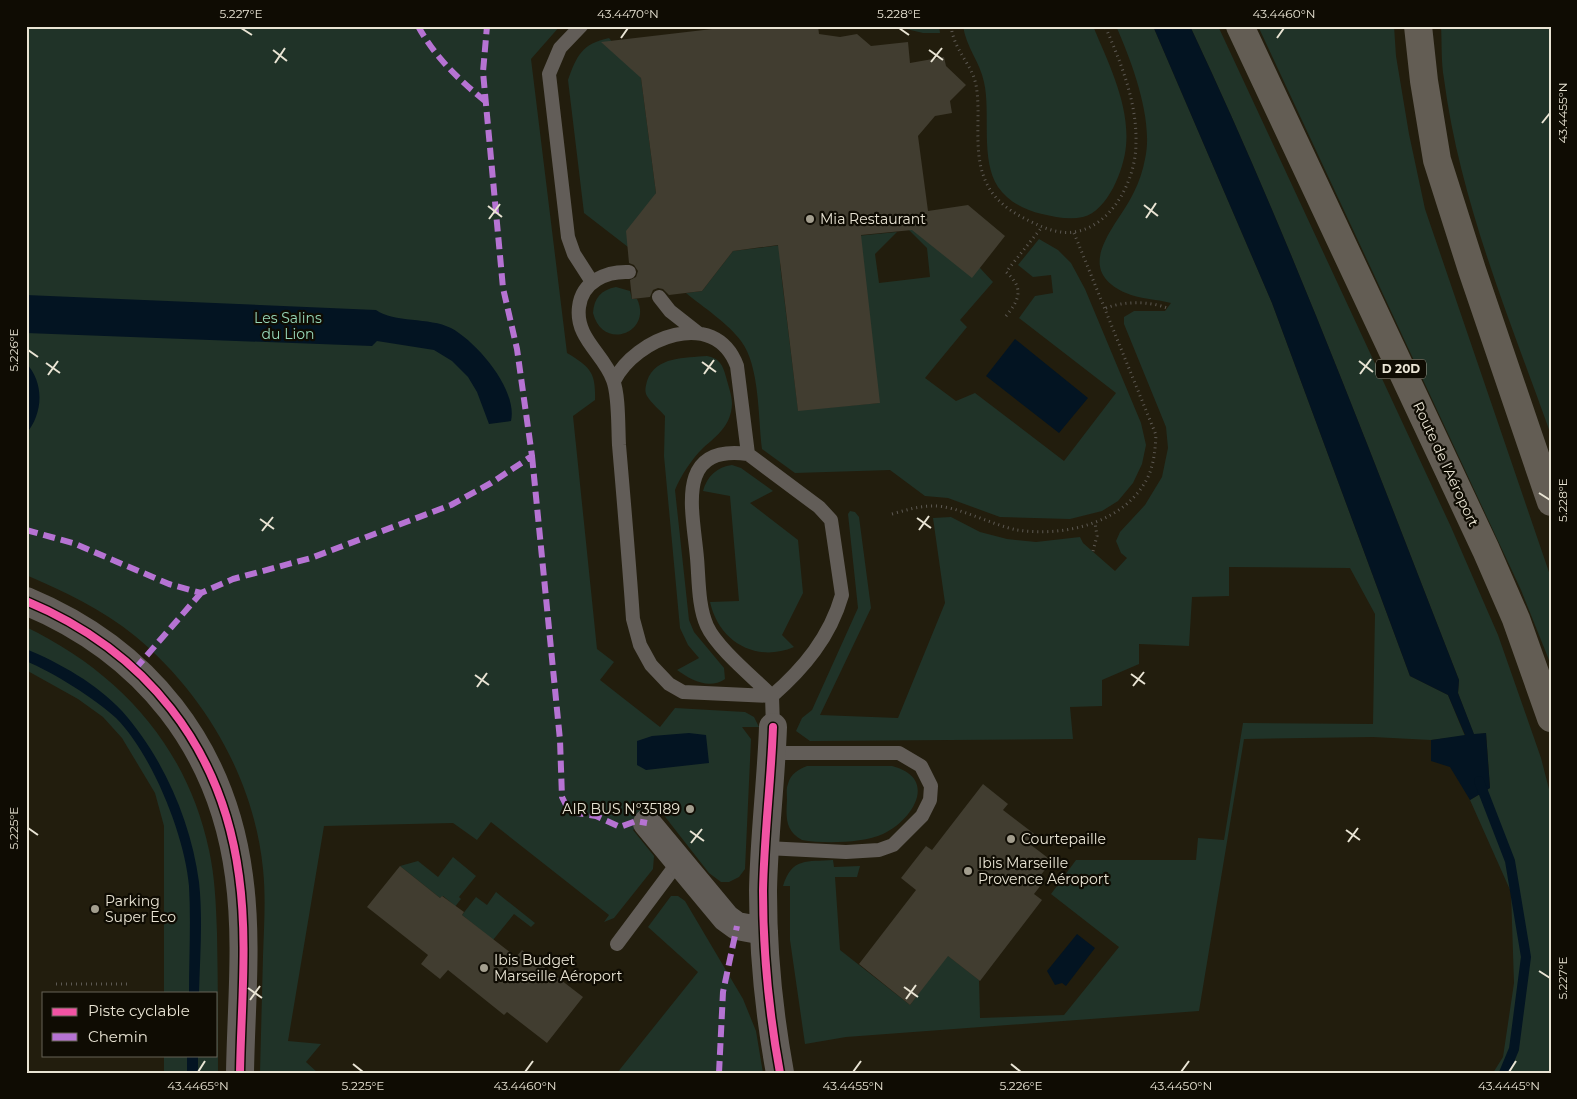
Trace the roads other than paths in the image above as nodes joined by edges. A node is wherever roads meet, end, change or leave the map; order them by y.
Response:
1 (581, 26) edge
2 (1240, 26) edge
3 (1418, 26) edge
4 (630, 272) dead end
5 (592, 282) junction
6 (659, 297) dead end
7 (699, 334) junction
8 (614, 381) junction
9 (748, 454) junction
10 (1551, 502) edge
11 (26, 601) edge
12 (772, 696) junction
13 (1551, 718) edge
14 (773, 740) junction
15 (647, 823) dead end
16 (766, 848) junction
17 (679, 861) junction
18 (764, 931) junction
19 (617, 944) dead end
20 (240, 1073) edge
21 (780, 1073) edge

1 - 5 lane
2 - 13 main road, Route de l'Aéroport / D 20D
3 - 10 main road
4 - 5 lane
5 - 8 lane
6 - 7 lane
7 - 8 lane
7 - 9 lane
8 - 12 lane
9 - 12 lane
9 - 12 lane
11 - 20 street
12 - 14 lane
14 - 16 street
14 - 16 lane
15 - 17 street
16 - 18 street
17 - 18 street
17 - 19 lane
18 - 21 street

